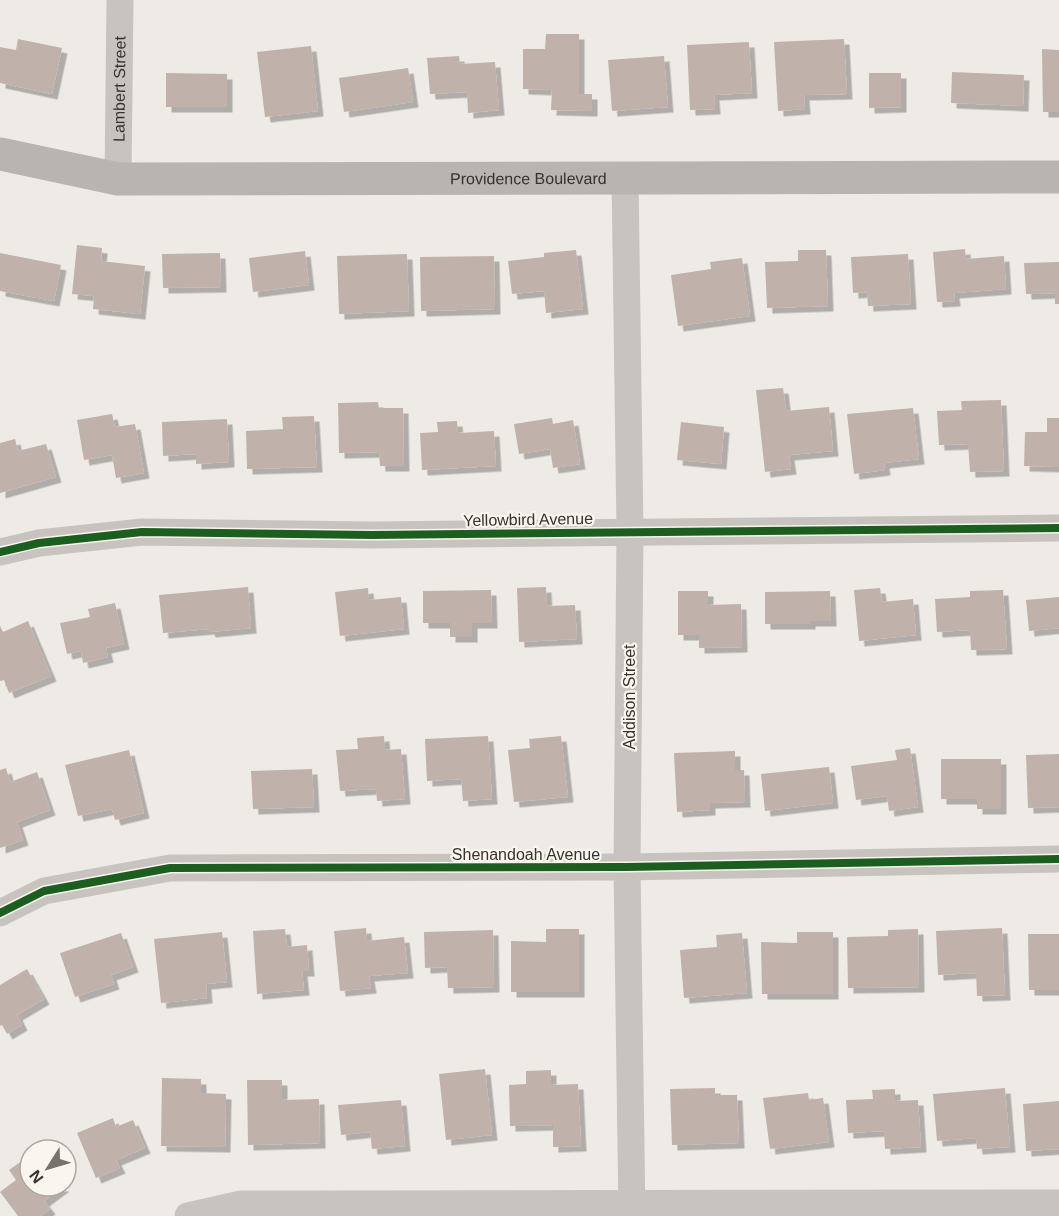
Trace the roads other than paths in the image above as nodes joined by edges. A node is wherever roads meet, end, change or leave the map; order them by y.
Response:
1 (120, 0) edge
2 (0, 154) edge
3 (1059, 177) edge
4 (625, 178) junction
5 (118, 179) junction
6 (1059, 528) edge
7 (630, 531) junction
8 (0, 552) edge
9 (1059, 859) edge
10 (627, 867) junction
11 (0, 913) edge
12 (1059, 1203) edge
13 (632, 1210) edge
14 (188, 1216) edge

1 - 5 street, Lambert Street
2 - 5 main road, Providence Boulevard
3 - 4 main road, Providence Boulevard
4 - 5 main road, Providence Boulevard
4 - 7 street, Addison Street
6 - 7 street, Yellowbird Avenue
7 - 8 street, Yellowbird Avenue
7 - 10 street, Addison Street
9 - 10 street, Shenandoah Avenue
10 - 11 street, Shenandoah Avenue
10 - 13 street, Addison Street
12 - 13 street
13 - 14 street

